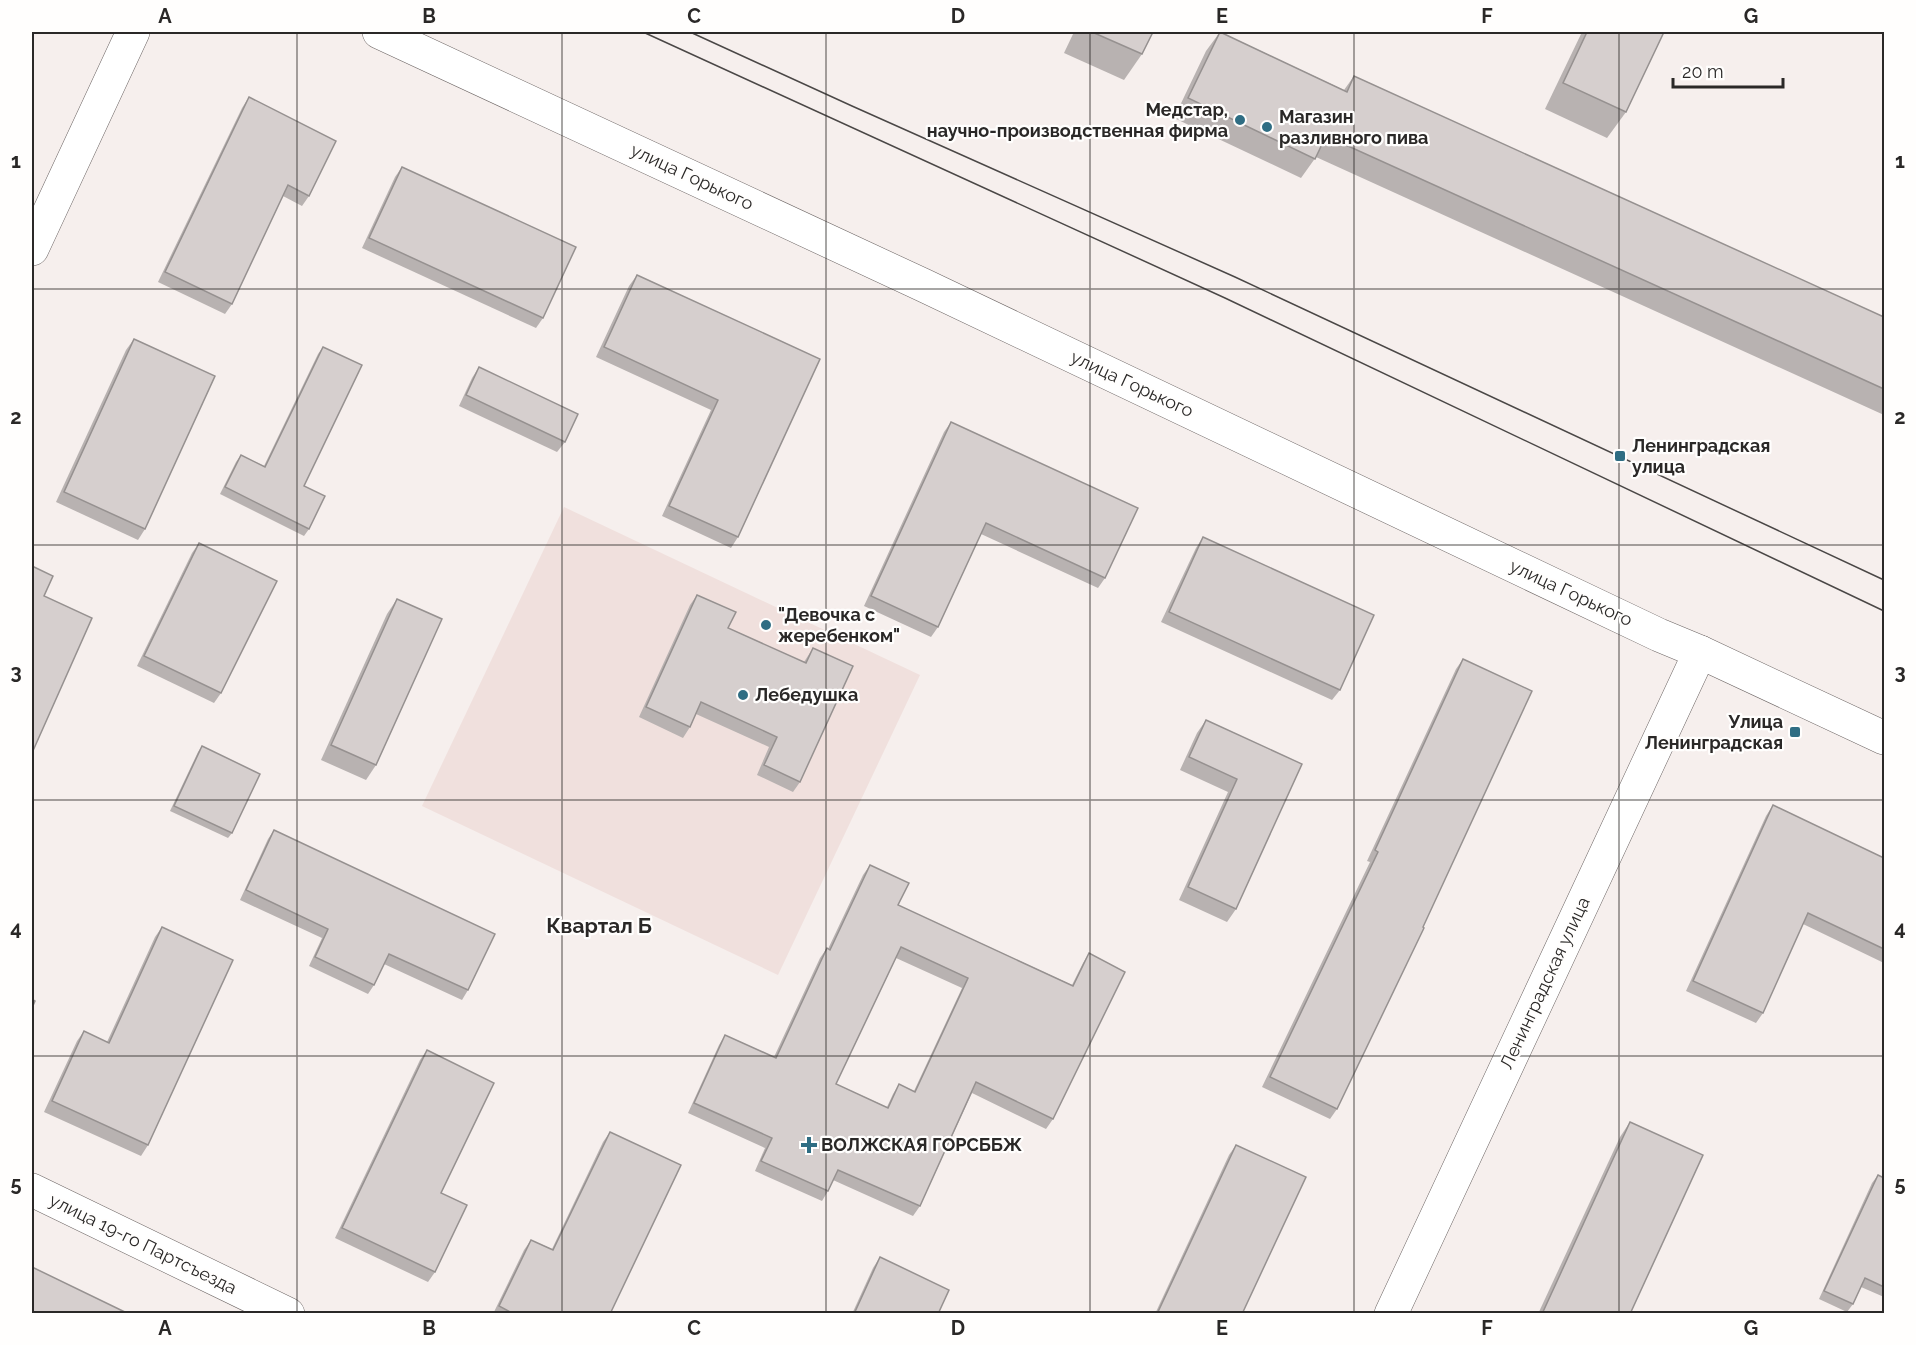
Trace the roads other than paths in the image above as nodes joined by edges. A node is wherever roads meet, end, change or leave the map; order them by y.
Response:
1 (133, 32) edge
2 (379, 32) edge
3 (32, 249) edge
4 (1700, 652) junction
5 (1884, 738) edge
6 (32, 1190) edge
7 (288, 1314) edge
8 (1391, 1314) edge

1 - 3 street
2 - 4 street, улица Горького
4 - 5 street, улица Горького
4 - 8 street, Ленинградская улица
6 - 7 street, улица 19-го Партсъезда

